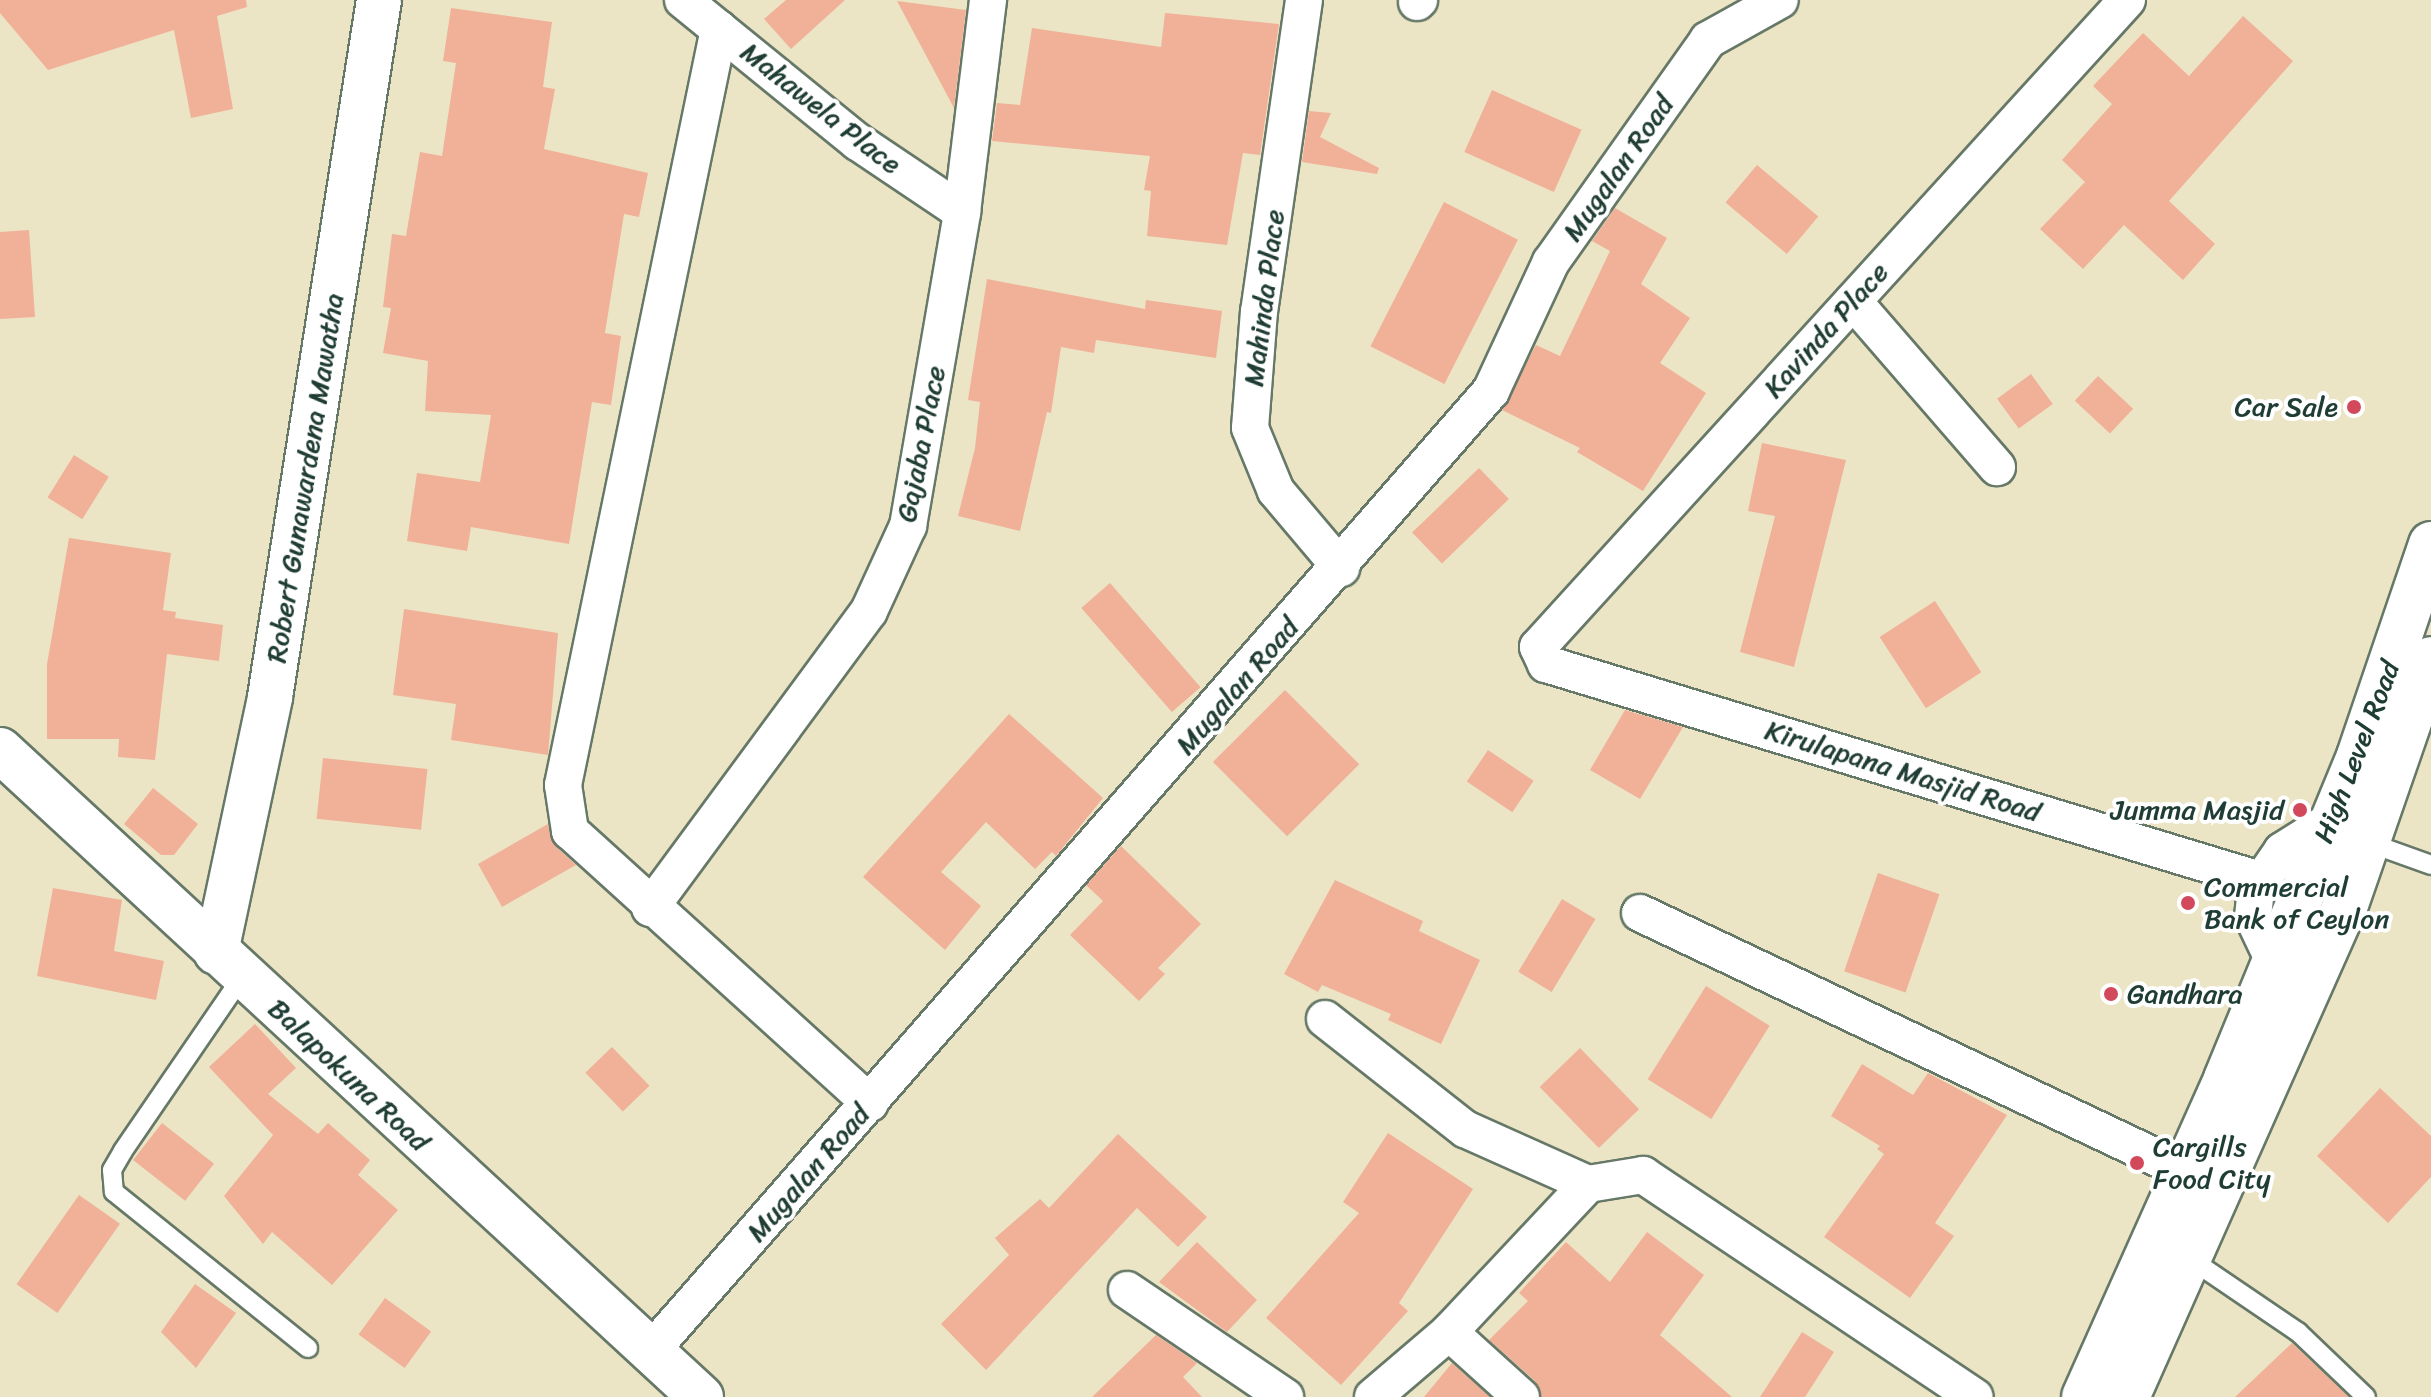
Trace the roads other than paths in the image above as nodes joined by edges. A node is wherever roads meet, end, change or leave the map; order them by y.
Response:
1 (379, 0) edge
2 (683, 0) edge
3 (988, 0) edge
4 (1304, 0) edge
5 (1780, 0) edge
6 (2127, 0) edge
7 (719, 29) junction
8 (962, 212) junction
9 (1853, 301) junction
10 (1997, 467) dead end
11 (2431, 544) edge
12 (1341, 568) junction
13 (2431, 659) edge
14 (1546, 664) joint
15 (2421, 720) edge
16 (0, 750) edge
17 (2333, 819) junction
18 (2370, 843) junction
19 (2431, 865) edge
20 (2260, 880) junction
21 (650, 908) junction
22 (1640, 913) dead end
23 (2274, 961) junction
24 (229, 965) junction
25 (1325, 1019) dead end
26 (870, 1103) junction
27 (2185, 1171) junction
28 (1588, 1184) junction
29 (2189, 1258) junction
30 (1127, 1290) dead end
31 (1449, 1332) junction
32 (308, 1348) dead end
33 (650, 1352) junction
34 (701, 1397) edge
35 (1285, 1397) edge
36 (1373, 1397) edge
37 (1521, 1397) edge
38 (1974, 1397) edge
39 (2084, 1397) edge
40 (2127, 1397) edge
41 (2366, 1397) edge

1 - 24 main road, Robert Gunawardena Mawatha
2 - 7 street, Mahawela Place
3 - 8 street, Gajaba Place
4 - 12 street, Mahinda Place
5 - 12 street, Mugalan Road
6 - 9 street, Kavinda Place
7 - 8 street, Mahawela Place
7 - 21 street
8 - 21 street, Gajaba Place
9 - 10 street
9 - 14 street, Kavinda Place
11 - 17 main road, High Level Road
12 - 26 street, Mugalan Road
13 - 15 main road, High Level Road
14 - 20 street, Kirulapana Masjid Road
15 - 18 main road, High Level Road
16 - 24 main road, Balapokuna Road
17 - 20 street
17 - 23 main road, High Level Road
18 - 19 lane
18 - 29 main road, High Level Road
20 - 23 street
21 - 26 street
22 - 27 street
23 - 27 main road, High Level Road
24 - 32 lane
24 - 33 main road, Balapokuna Road
25 - 28 street
26 - 33 street, Mugalan Road
27 - 39 main road, High Level Road
28 - 31 street
28 - 38 street
29 - 40 main road, High Level Road
29 - 41 lane
30 - 35 street
31 - 36 street
31 - 37 street
33 - 34 main road, Balapokuna Road

